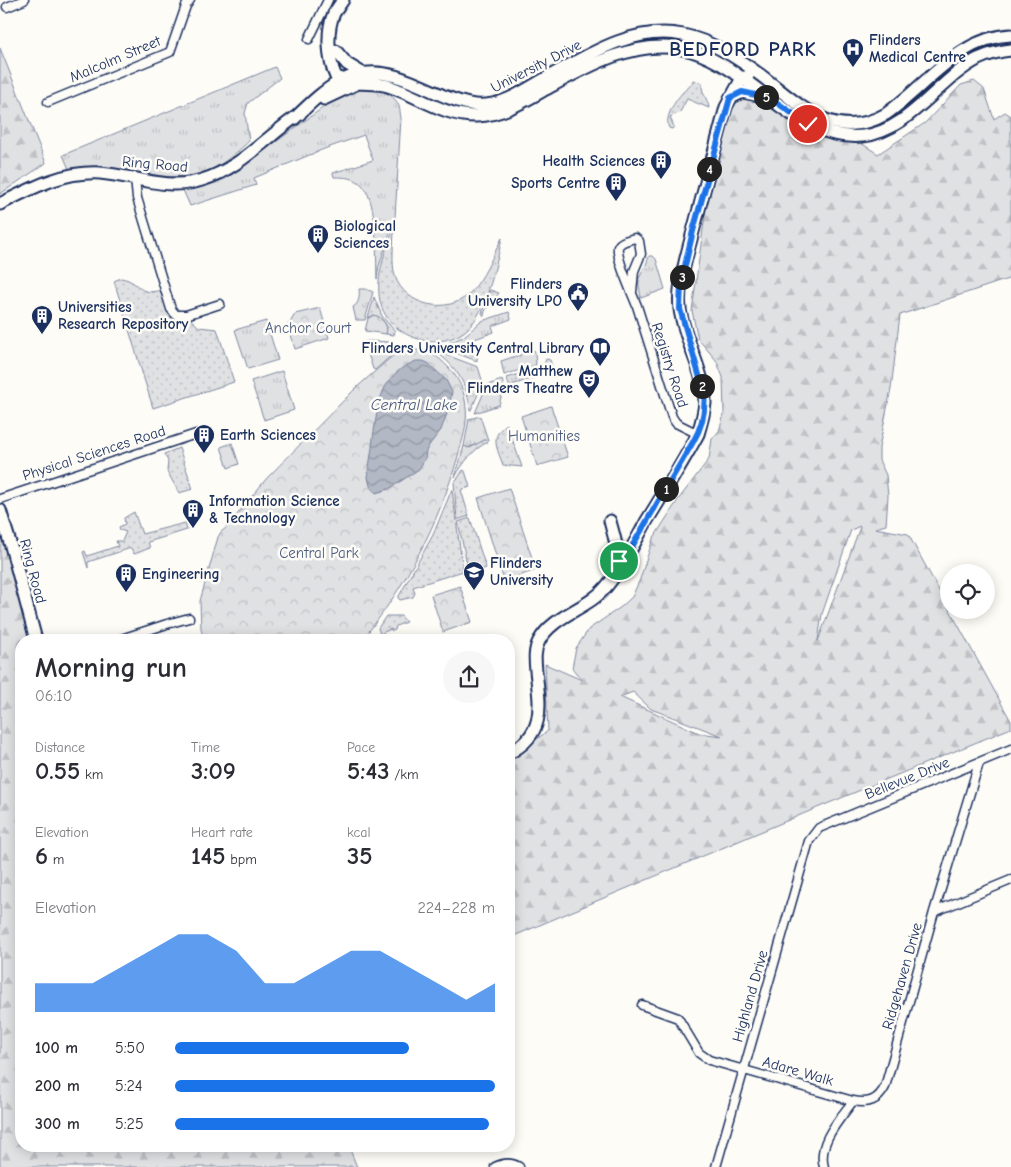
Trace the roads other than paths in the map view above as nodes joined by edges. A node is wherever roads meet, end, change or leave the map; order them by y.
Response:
1 (24, 0) edge
2 (190, 0) edge
3 (328, 0) edge
4 (343, 0) edge
5 (350, 0) edge
6 (7, 7) dead end
7 (1011, 35) edge
8 (309, 39) dead end
9 (699, 40) junction
10 (1011, 50) edge
11 (336, 51) junction
12 (332, 65) junction
13 (724, 66) junction
14 (761, 75) junction
15 (360, 78) junction
16 (742, 78) junction
17 (343, 79) junction
18 (419, 85) junction
19 (405, 93) junction
20 (322, 97) junction
21 (730, 98) junction
22 (770, 98) junction
23 (48, 102) dead end
24 (135, 179) junction
25 (0, 204) edge
26 (632, 292) junction
27 (220, 304) dead end
28 (196, 434) dead end
29 (698, 434) junction
30 (0, 499) edge
31 (0, 510) edge
32 (610, 521) dead end
33 (616, 574) junction
34 (189, 618) dead end
35 (34, 634) edge
36 (137, 634) edge
37 (515, 749) edge
38 (1011, 749) edge
39 (979, 763) junction
40 (814, 834) joint
41 (1011, 880) edge
42 (934, 912) junction
43 (642, 1005) dead end
44 (743, 1070) junction
45 (853, 1101) junction
46 (495, 1167) edge
47 (519, 1167) edge
48 (716, 1167) edge
49 (824, 1167) edge

1 - 6 street
2 - 23 street, Malcolm Street
3 - 8 street
4 - 12 street
5 - 11 street
7 - 14 street, University Drive
9 - 14 street, University Drive
9 - 16 street
9 - 18 street, University Drive
10 - 22 street, University Drive
11 - 15 street
11 - 17 street
12 - 17 street
12 - 20 street
13 - 16 street, University Drive
13 - 19 street, University Drive
13 - 21 street
14 - 16 street
15 - 17 street, University Drive
15 - 18 street, University Drive
15 - 19 street, University Drive
15 - 20 street, Ring Road
16 - 21 street
16 - 22 street, University Drive
17 - 20 street, Ring Road
18 - 19 street
20 - 24 street, Ring Road
21 - 22 street
21 - 29 street
24 - 25 street, Ring Road
24 - 27 street
26 - 26 street, Registry Road
26 - 29 street, Registry Road
28 - 30 street, Physical Sciences Road
29 - 33 street
31 - 35 street, Ring Road
32 - 33 street
33 - 37 street
34 - 36 street
38 - 39 street, Bellevue Drive
39 - 40 street, Bellevue Drive
39 - 42 street, Ridgehaven Drive
40 - 44 street, Highland Drive
41 - 42 street
42 - 45 street, Ridgehaven Drive
43 - 44 street, Adare Walk
44 - 45 street, Adare Walk
44 - 48 street, Highland Drive
45 - 49 street
46 - 47 street

